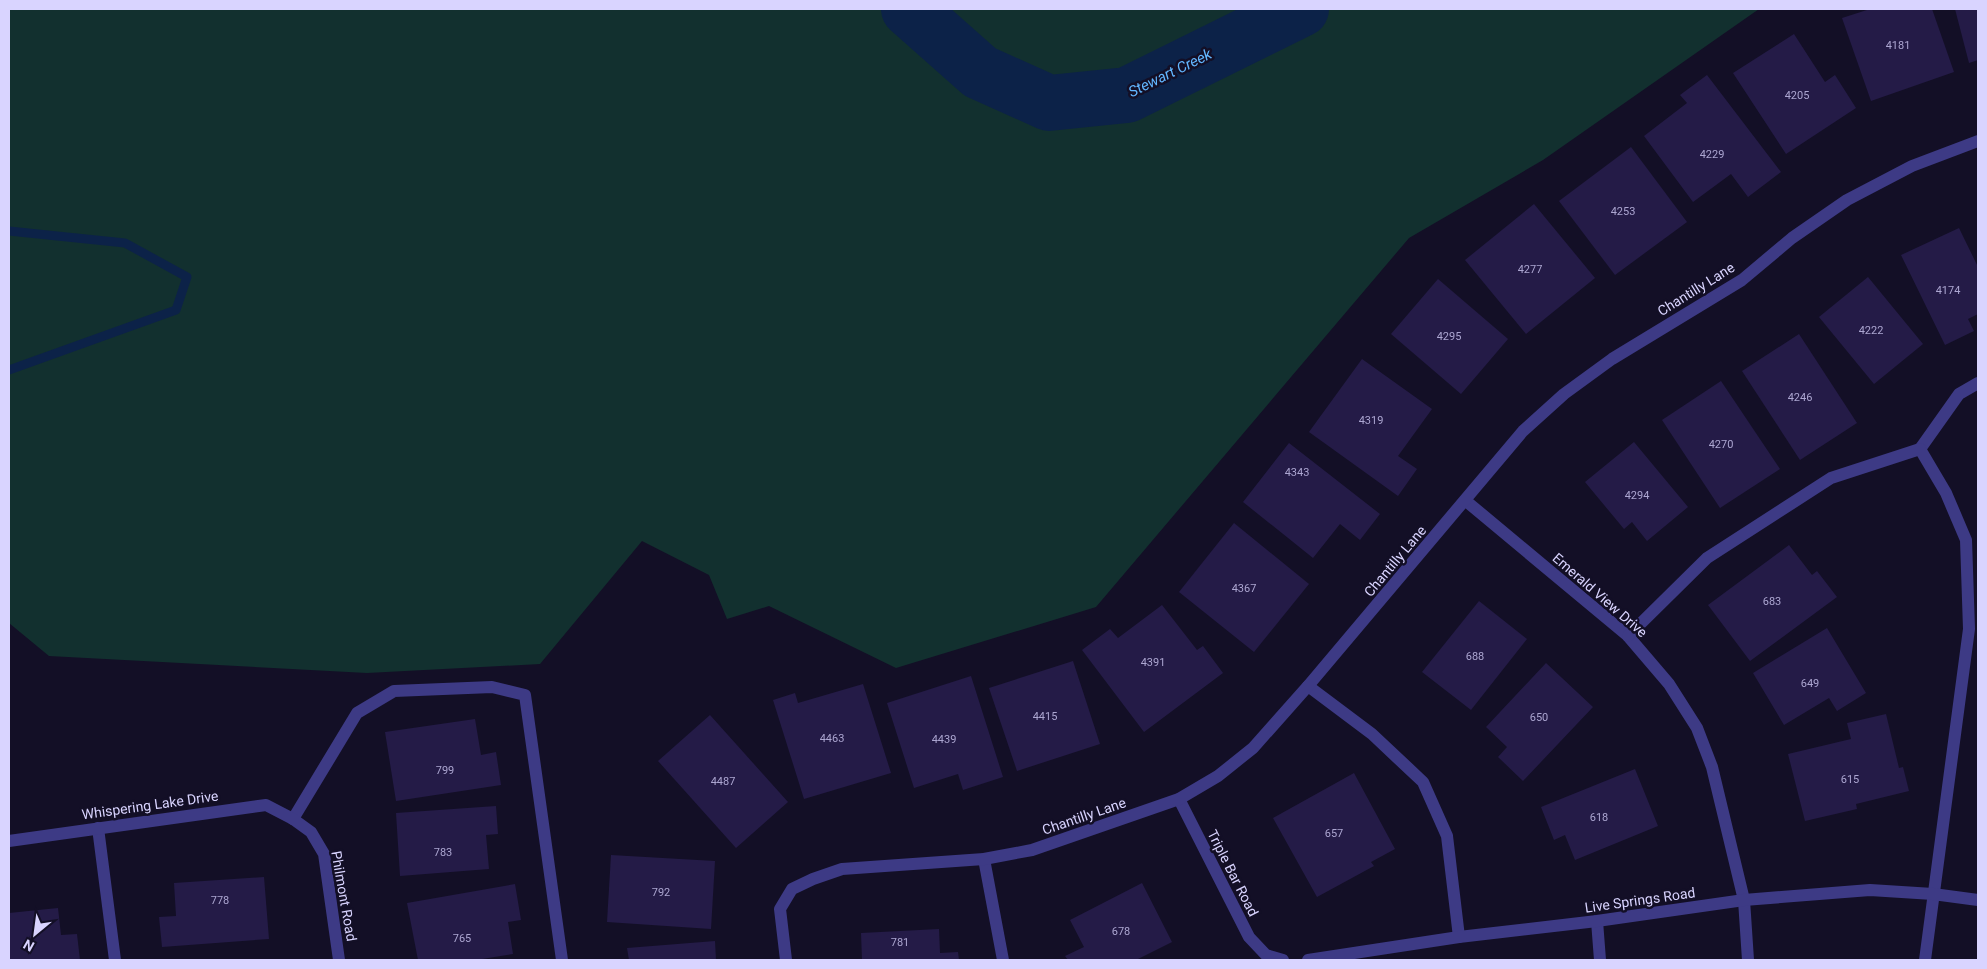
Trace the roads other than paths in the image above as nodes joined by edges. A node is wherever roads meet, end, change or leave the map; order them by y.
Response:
1 (1978, 141) edge
2 (1978, 383) edge
3 (1920, 449) junction
4 (1466, 501) junction
5 (1628, 636) junction
6 (1308, 686) junction
7 (1179, 799) junction
8 (294, 819) junction
9 (98, 828) junction
10 (9, 842) edge
11 (984, 859) junction
12 (1933, 894) junction
13 (1744, 900) junction
14 (1978, 900) edge
15 (1597, 921) junction
16 (1459, 937) junction
17 (115, 960) edge
18 (339, 960) edge
19 (562, 960) edge
20 (786, 960) edge
21 (1003, 960) edge
22 (1283, 960) edge
23 (1308, 960) edge
24 (1600, 960) edge
25 (1748, 960) edge
26 (1926, 960) edge

1 - 4 street, Chantilly Lane
2 - 3 street
3 - 5 street
3 - 12 street
4 - 5 street, Emerald View Drive
4 - 6 street, Chantilly Lane
5 - 13 street, Emerald View Drive
6 - 7 street, Chantilly Lane
6 - 16 street
7 - 11 street, Chantilly Lane
7 - 22 street, Triple Bar Road
8 - 9 street, Whispering Lake Drive
8 - 18 street, Philmont Road
8 - 19 street
9 - 10 street, Whispering Lake Drive
9 - 17 street
11 - 20 street, Chantilly Lane
11 - 21 street
12 - 13 street, Live Springs Road
12 - 14 street, Live Springs Road
12 - 26 street
13 - 15 street, Live Springs Road
13 - 25 street, Emerald View Drive
15 - 16 street, Live Springs Road
15 - 24 street
16 - 23 street, Live Springs Road

